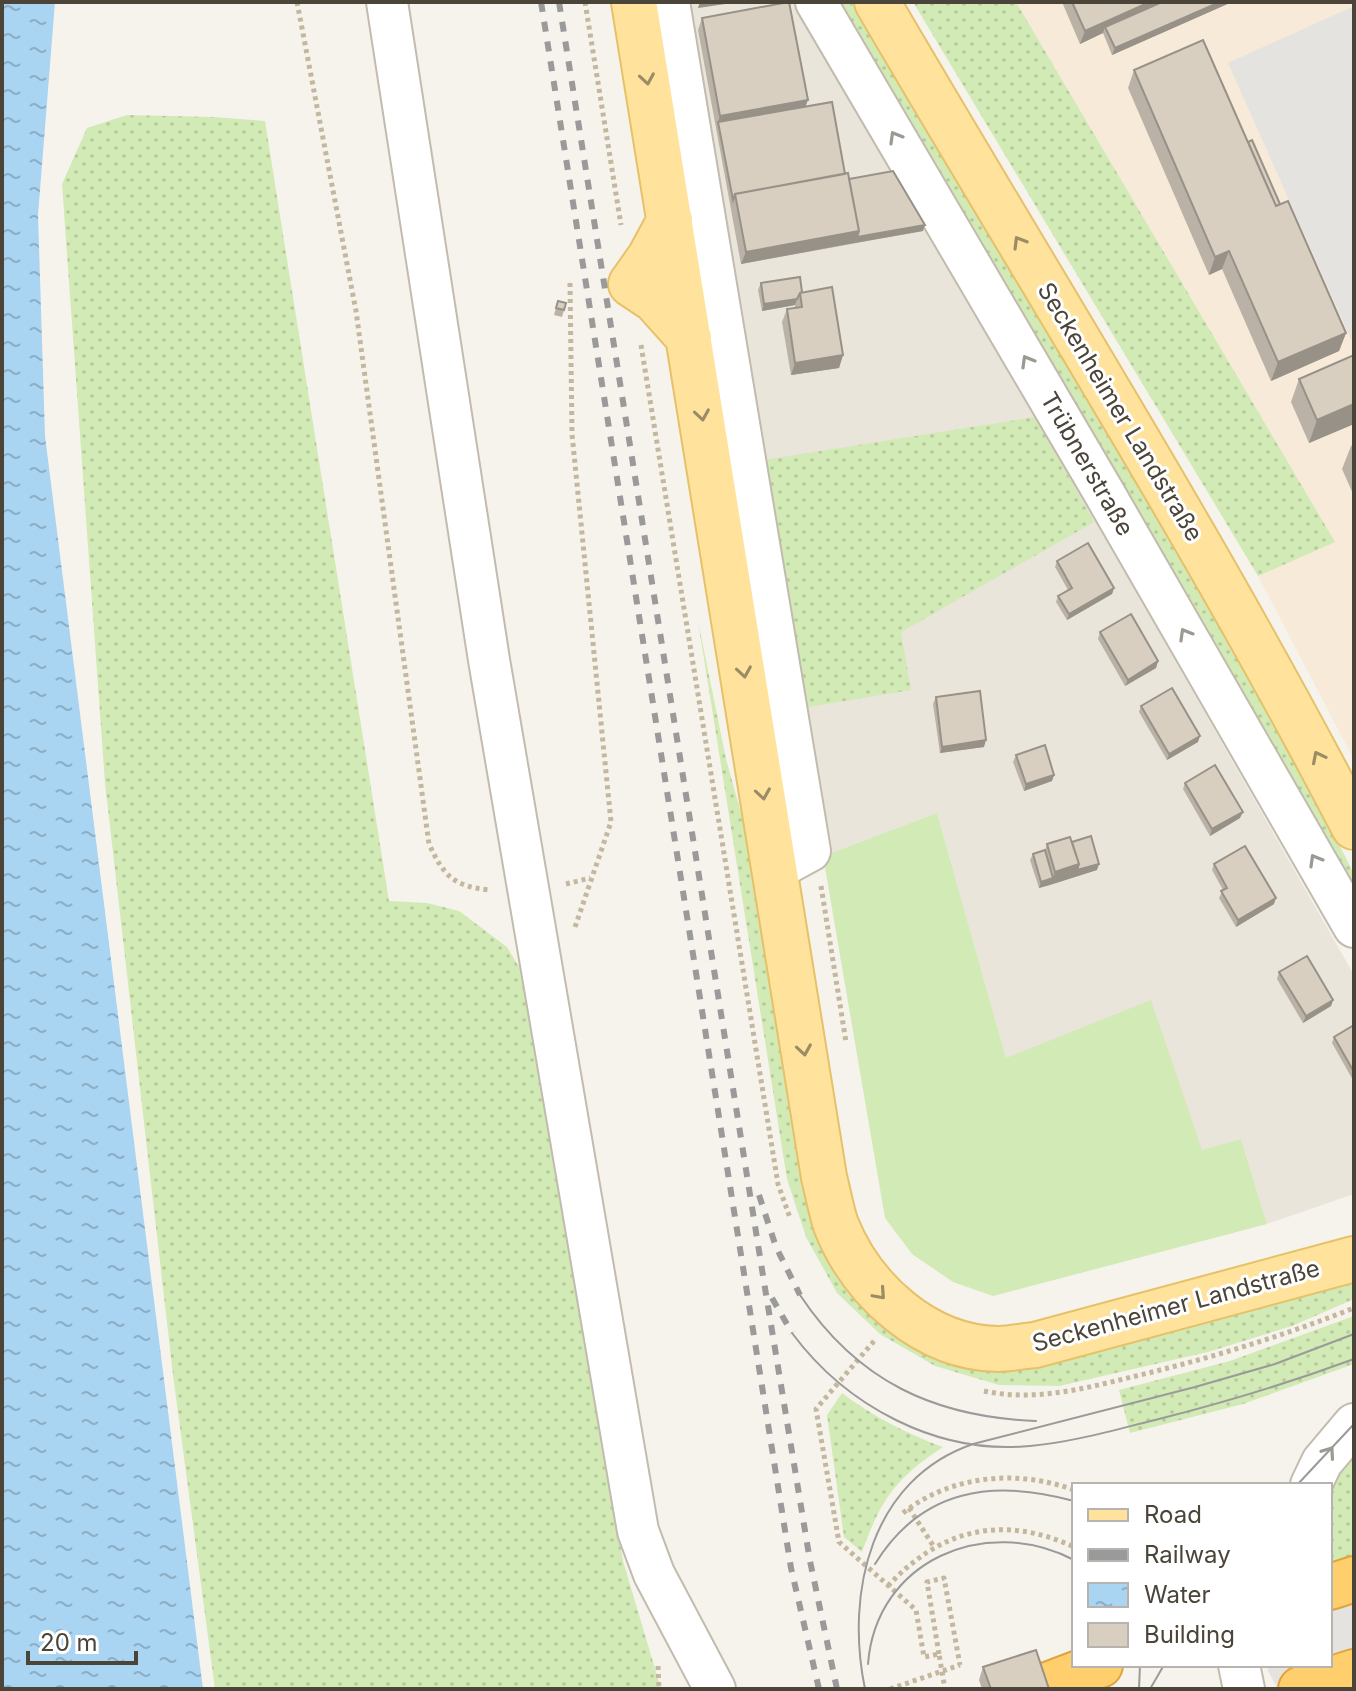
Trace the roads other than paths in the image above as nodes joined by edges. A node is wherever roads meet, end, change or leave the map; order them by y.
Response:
1 (387, 2) edge
2 (634, 2) edge
3 (669, 2) edge
4 (816, 2) edge
5 (877, 2) edge
6 (670, 220) junction
7 (689, 338) junction
8 (1354, 827) edge
9 (793, 860) junction
10 (1354, 927) edge
11 (1354, 1259) edge
12 (1354, 1424) edge
13 (1312, 1483) edge
14 (1354, 1579) edge
15 (1332, 1586) edge
16 (1095, 1667) edge
17 (1239, 1667) edge
18 (1354, 1672) edge
19 (715, 1689) edge
20 (1037, 1689) edge
21 (1244, 1689) edge
22 (1301, 1689) edge

1 - 19 street
2 -> 6 main road, Seckenheimer Landstraße
3 - 9 street, Seckenheimer Landstraße
10 -> 4 street, Trübnerstraße
8 -> 5 main road, Seckenheimer Landstraße
6 - 7 main road, Seckenheimer Landstraße
6 - 7 main road
7 -> 9 main road, Seckenheimer Landstraße
9 -> 11 main road, Seckenheimer Landstraße
13 -> 12 street
14 - 15 highway
16 - 20 highway
17 - 21 street
18 - 22 highway

